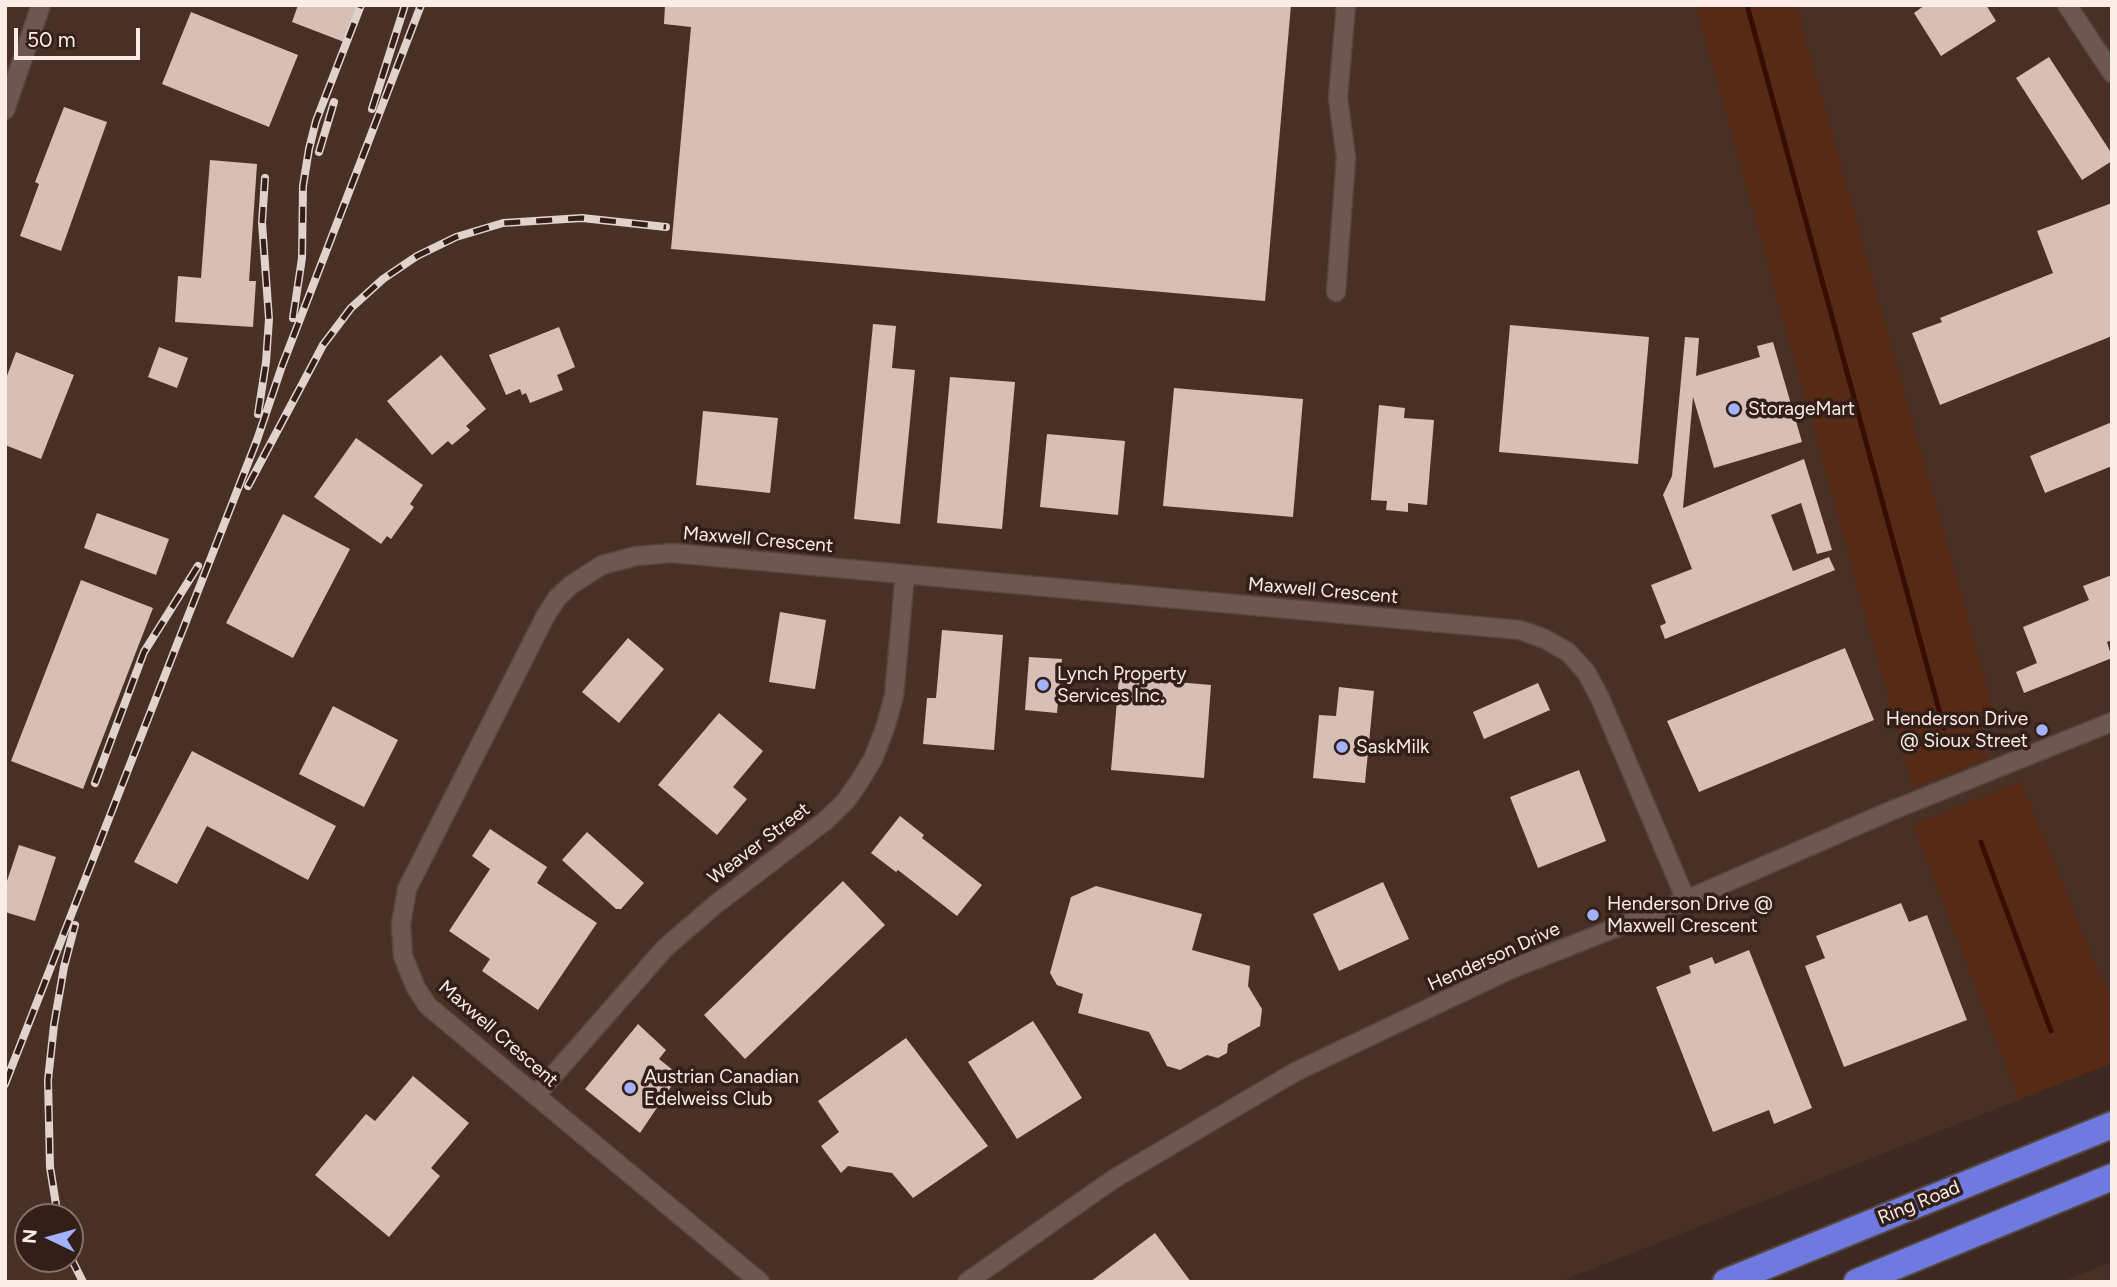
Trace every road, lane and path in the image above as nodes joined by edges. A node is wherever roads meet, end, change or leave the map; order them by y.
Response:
1 (41, 5) edge
2 (1346, 5) edge
3 (2067, 5) edge
4 (2112, 73) edge
5 (5, 110) edge
6 (1336, 292) dead end
7 (905, 574) junction
8 (2112, 722) edge
9 (1686, 900) junction
10 (536, 1095) junction
11 (2112, 1125) edge
12 (2112, 1177) edge
13 (760, 1282) edge
14 (967, 1282) edge
15 (1726, 1282) edge
16 (1857, 1282) edge

1 - 5 street
2 - 6 street
3 - 4 street
7 - 9 street, Maxwell Crescent
7 - 10 street, Weaver Street
7 - 10 street, Maxwell Crescent
8 - 9 street, Henderson Drive
9 - 14 street, Henderson Drive
10 - 13 street, Maxwell Crescent
11 - 15 highway, Ring Road
12 - 16 highway

